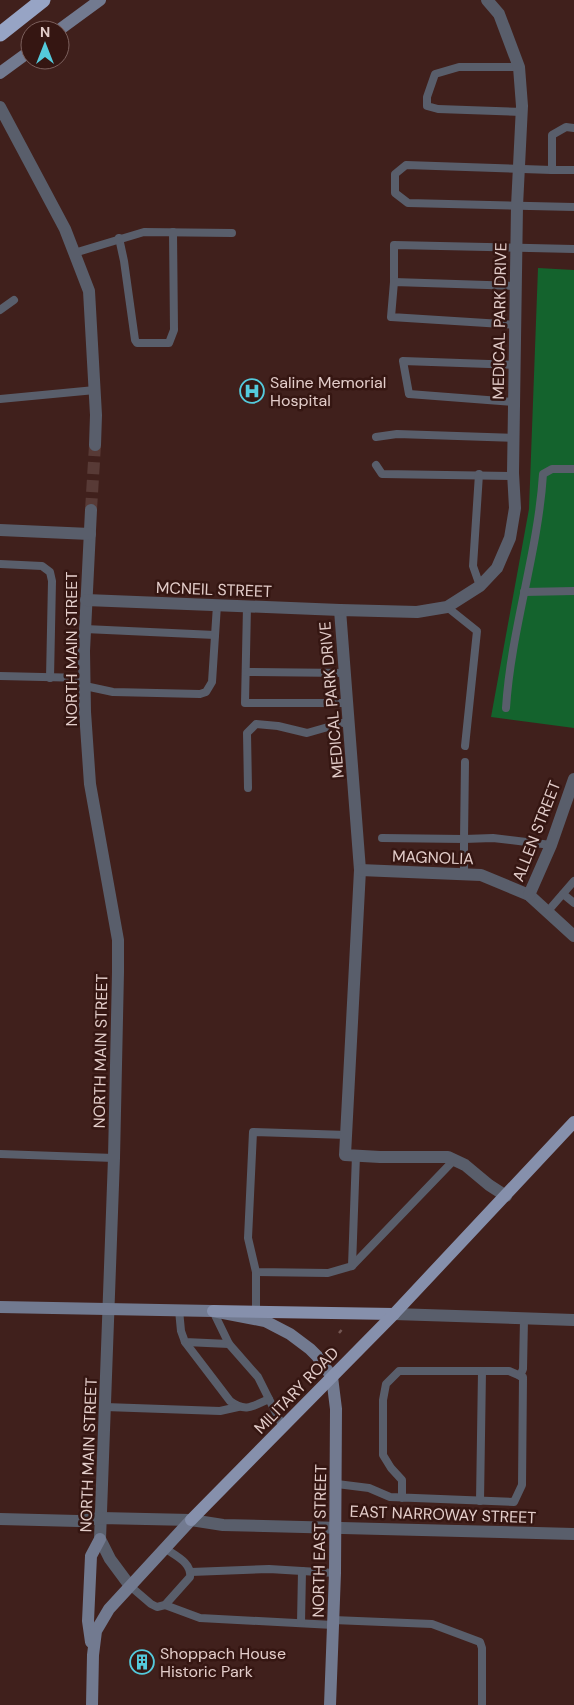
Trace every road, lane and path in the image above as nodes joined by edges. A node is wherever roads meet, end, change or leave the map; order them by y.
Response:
1 (43, 0) edge
2 (100, 0) edge
3 (487, 0) edge
4 (70, 22) edge
5 (0, 34) edge
6 (20, 58) edge
7 (519, 67) junction
8 (0, 73) edge
9 (0, 107) edge
10 (522, 112) junction
11 (574, 128) edge
12 (518, 170) junction
13 (552, 170) junction
14 (574, 170) edge
15 (517, 206) junction
16 (574, 207) edge
17 (173, 232) junction
18 (232, 233) dead end
19 (118, 238) junction
20 (517, 246) junction
21 (574, 249) edge
22 (74, 253) junction
23 (394, 282) junction
24 (516, 286) junction
25 (14, 300) dead end
26 (0, 310) edge
27 (516, 325) junction
28 (515, 365) junction
29 (95, 390) junction
30 (0, 399) edge
31 (514, 402) junction
32 (376, 437) dead end
33 (514, 438) junction
34 (95, 444) tunnel mouth
35 (376, 465) dead end
36 (574, 469) edge
37 (478, 474) junction
38 (514, 476) junction
39 (91, 510) tunnel mouth
40 (0, 530) edge
41 (90, 534) junction
42 (0, 564) edge
43 (480, 586) junction
44 (574, 591) edge
45 (524, 592) junction
46 (86, 600) junction
47 (217, 605) junction
48 (247, 606) junction
49 (447, 608) junction
50 (340, 610) junction
51 (85, 629) junction
52 (215, 635) junction
53 (246, 672) junction
54 (345, 674) junction
55 (0, 676) edge
56 (50, 678) junction
57 (85, 682) junction
58 (348, 703) junction
59 (506, 708) dead end
60 (349, 721) junction
61 (465, 746) dead end
62 (465, 762) dead end
63 (574, 779) edge
64 (248, 788) dead end
65 (382, 838) dead end
66 (464, 839) junction
67 (551, 845) junction
68 (360, 870) junction
69 (464, 874) junction
70 (574, 881) edge
71 (563, 894) junction
72 (529, 895) junction
73 (574, 903) edge
74 (548, 911) junction
75 (574, 936) edge
76 (574, 1122) edge
77 (347, 1135) junction
78 (568, 1136) edge
79 (0, 1154) edge
80 (356, 1155) junction
81 (114, 1158) junction
82 (454, 1160) junction
83 (506, 1196) junction
84 (352, 1266) junction
85 (256, 1272) junction
86 (0, 1307) edge
87 (109, 1309) junction
88 (179, 1310) junction
89 (213, 1311) junction
90 (256, 1312) junction
91 (394, 1314) junction
92 (524, 1319) junction
93 (574, 1320) edge
94 (347, 1324) dead end
95 (339, 1333) dead end
96 (185, 1342) junction
97 (229, 1344) junction
98 (482, 1371) junction
99 (520, 1376) junction
100 (332, 1377) junction
101 (269, 1399) junction
102 (105, 1407) junction
103 (238, 1407) junction
104 (283, 1427) junction
105 (337, 1484) junction
106 (402, 1498) junction
107 (480, 1501) junction
108 (0, 1518) edge
109 (101, 1518) junction
110 (191, 1520) junction
111 (336, 1528) junction
112 (574, 1534) edge
113 (100, 1539) junction
114 (166, 1549) junction
115 (302, 1571) junction
116 (191, 1572) junction
117 (335, 1573) junction
118 (130, 1586) junction
119 (165, 1604) junction
120 (333, 1622) junction
121 (301, 1623) junction
122 (93, 1655) junction
123 (92, 1705) edge
124 (330, 1705) edge
125 (482, 1705) edge

1 - 5 highway
2 - 4 main road
3 - 7 street, MEDICAL PARK DRIVE
6 - 8 main road
7 - 10 street, MEDICAL PARK DRIVE
7 - 10 lane
9 - 22 street
10 - 12 street, MEDICAL PARK DRIVE
11 - 13 lane
12 - 13 lane
12 - 15 street, MEDICAL PARK DRIVE
12 - 15 lane
13 - 14 lane
15 - 16 lane
15 - 20 street, MEDICAL PARK DRIVE
17 - 18 lane
17 - 19 lane
17 - 19 lane
19 - 22 lane
20 - 21 lane
20 - 23 lane
20 - 24 street, MEDICAL PARK DRIVE
22 - 29 street
23 - 24 lane
23 - 27 lane
24 - 27 street, MEDICAL PARK DRIVE
25 - 26 lane
27 - 28 street, MEDICAL PARK DRIVE
28 - 31 street, MEDICAL PARK DRIVE
28 - 31 lane
29 - 30 lane
29 - 34 street
31 - 33 street, MEDICAL PARK DRIVE
32 - 33 lane
33 - 38 street, MEDICAL PARK DRIVE
35 - 37 lane
36 - 45 lane
37 - 38 lane
37 - 43 lane
38 - 43 street, MEDICAL PARK DRIVE
39 - 41 street, NORTH MAIN STREET
40 - 41 street
41 - 46 street, NORTH MAIN STREET
42 - 56 lane
43 - 49 street, MEDICAL PARK DRIVE
44 - 45 lane
45 - 59 lane
46 - 47 street, MCNEIL STREET
46 - 51 street, NORTH MAIN STREET
47 - 48 street, MCNEIL STREET
47 - 52 lane
48 - 50 street, MCNEIL STREET
48 - 53 lane
49 - 50 street, MEDICAL PARK DRIVE
49 - 61 lane
50 - 54 street, MEDICAL PARK DRIVE
51 - 52 lane
51 - 57 street, NORTH MAIN STREET
52 - 57 lane
53 - 54 lane
53 - 58 lane
54 - 58 street, MEDICAL PARK DRIVE
55 - 56 lane
56 - 57 lane
57 - 81 street, NORTH MAIN STREET
58 - 60 street, MEDICAL PARK DRIVE
60 - 64 lane
60 - 68 street, MEDICAL PARK DRIVE
62 - 66 lane
63 - 67 street, ALLEN STREET
65 - 66 lane
66 - 67 lane
66 - 69 lane
67 - 72 street, ALLEN STREET
68 - 69 street, MAGNOLIA
68 - 77 street, MEDICAL PARK DRIVE
69 - 72 street, MAGNOLIA
70 - 71 lane
71 - 73 lane
71 - 74 lane
72 - 74 street, MAGNOLIA
74 - 75 street, MAGNOLIA
76 - 78 main road, MILITARY ROAD
77 - 80 street, MEDICAL PARK DRIVE
77 - 85 lane
78 - 83 main road, MILITARY ROAD
79 - 81 lane
80 - 82 street
80 - 84 lane
81 - 87 street, NORTH MAIN STREET
82 - 83 street
82 - 84 lane
83 - 91 main road, MILITARY ROAD
84 - 85 lane
85 - 90 lane
86 - 87 main road
87 - 88 main road
87 - 102 street, NORTH MAIN STREET
88 - 89 main road
88 - 96 lane
89 - 90 main road
89 - 97 lane
89 - 100 main road
90 - 91 main road
91 - 92 street
91 - 100 main road, MILITARY ROAD
92 - 93 street
92 - 99 lane
94 - 95 path
96 - 97 lane
96 - 103 lane
97 - 101 lane
98 - 99 lane
98 - 106 lane
98 - 107 lane
99 - 107 lane
100 - 104 main road, MILITARY ROAD
100 - 105 main road, NORTH EAST STREET
101 - 103 lane
101 - 104 lane
102 - 103 lane
102 - 109 street, NORTH MAIN STREET
104 - 110 main road, MILITARY ROAD
105 - 106 lane
105 - 111 main road, NORTH EAST STREET
106 - 107 lane
108 - 109 street, EAST NARROWAY STREET
109 - 110 street, EAST NARROWAY STREET
109 - 113 street, NORTH MAIN STREET
110 - 111 street, EAST NARROWAY STREET
110 - 114 main road, MILITARY ROAD
111 - 112 street, EAST NARROWAY STREET
111 - 117 main road, NORTH EAST STREET
113 - 118 street, NORTH MAIN STREET
113 - 122 main road
114 - 116 lane
114 - 118 main road, MILITARY ROAD
115 - 116 lane
115 - 117 lane
115 - 121 lane
116 - 119 lane
117 - 120 main road, NORTH EAST STREET
118 - 119 lane
118 - 122 main road, MILITARY ROAD
119 - 121 lane
120 - 121 lane
120 - 124 main road, NORTH EAST STREET
120 - 125 lane
122 - 123 main road, MILITARY ROAD

